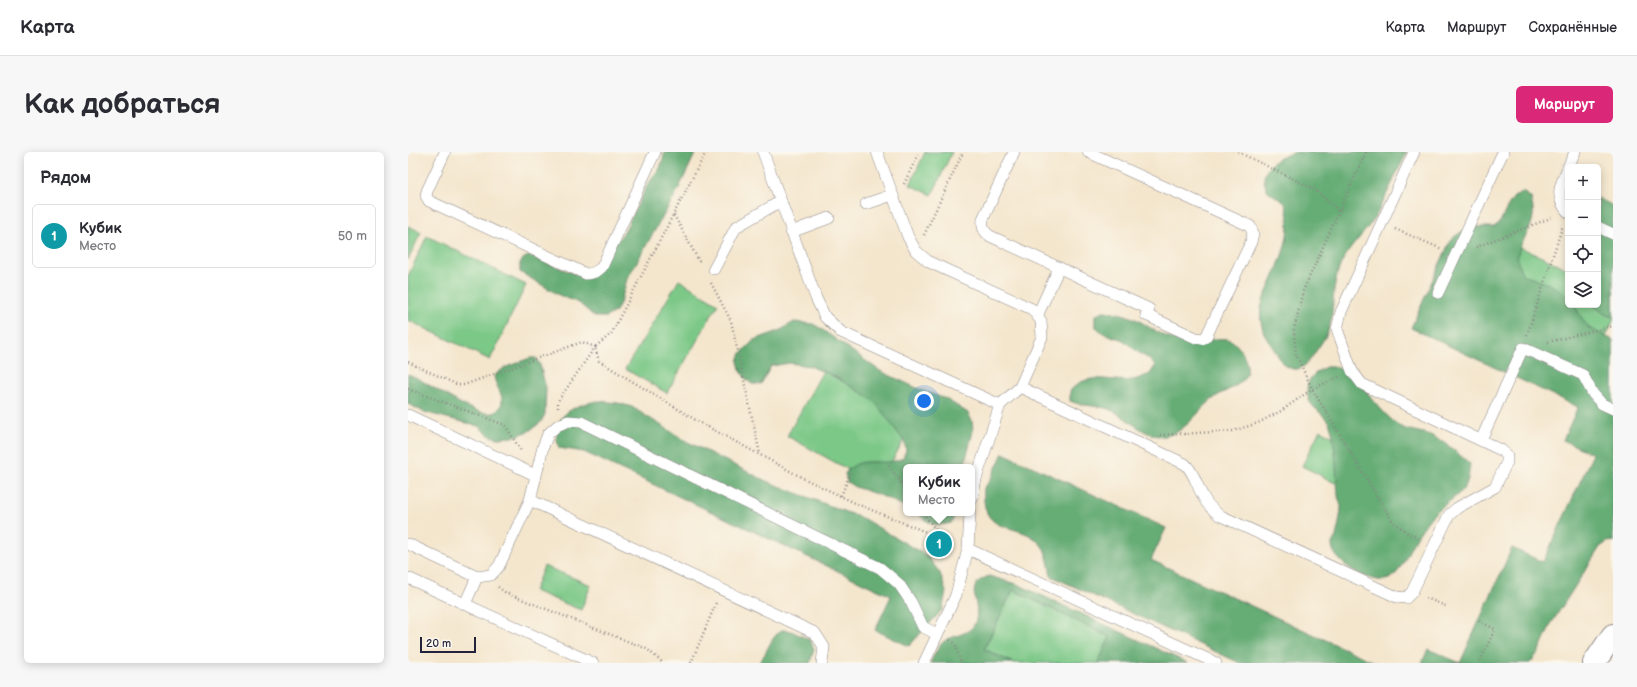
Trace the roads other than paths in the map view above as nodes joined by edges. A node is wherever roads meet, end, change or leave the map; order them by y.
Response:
1 (445, 152) edge
2 (655, 152) edge
3 (763, 152) edge
4 (877, 152) edge
5 (1014, 152) edge
6 (1088, 152) edge
7 (1414, 152) edge
8 (1503, 152) edge
9 (1575, 152) edge
10 (1569, 164) edge
11 (1565, 174) edge
12 (892, 195) junction
13 (781, 201) junction
14 (866, 204) dead end
15 (1565, 207) edge
16 (829, 218) dead end
17 (1601, 228) edge
18 (791, 232) junction
19 (1613, 234) edge
20 (708, 268) road end
21 (1059, 268) junction
22 (1438, 293) dead end
23 (1038, 314) junction
24 (1020, 387) junction
25 (1000, 405) junction
26 (1613, 409) edge
27 (408, 415) edge
28 (1481, 440) junction
29 (535, 475) junction
30 (975, 484) edge
31 (530, 500) junction
32 (970, 516) edge
33 (408, 544) edge
34 (968, 549) junction
35 (477, 577) junction
36 (408, 578) edge
37 (465, 604) junction
38 (937, 634) junction
39 (1613, 635) edge
40 (594, 663) edge
41 (822, 663) edge
42 (924, 663) edge
43 (1216, 663) edge
44 (1594, 663) edge

1 - 2 lane
3 - 13 lane
4 - 12 lane
5 - 21 lane
6 - 21 lane
7 - 28 lane
8 - 22 lane
9 - 10 lane
11 - 15 lane
12 - 14 lane
12 - 23 lane
13 - 18 lane
13 - 20 lane
16 - 18 lane
17 - 19 lane
18 - 25 lane
21 - 23 lane
23 - 24 lane
24 - 25 lane
24 - 28 lane
25 - 30 lane
26 - 28 lane
27 - 29 lane
29 - 31 lane
29 - 38 lane
31 - 35 lane
31 - 41 lane
32 - 34 lane
33 - 35 lane
34 - 38 lane
34 - 43 lane
35 - 37 lane
36 - 37 lane
37 - 40 lane
38 - 42 lane
39 - 44 street

